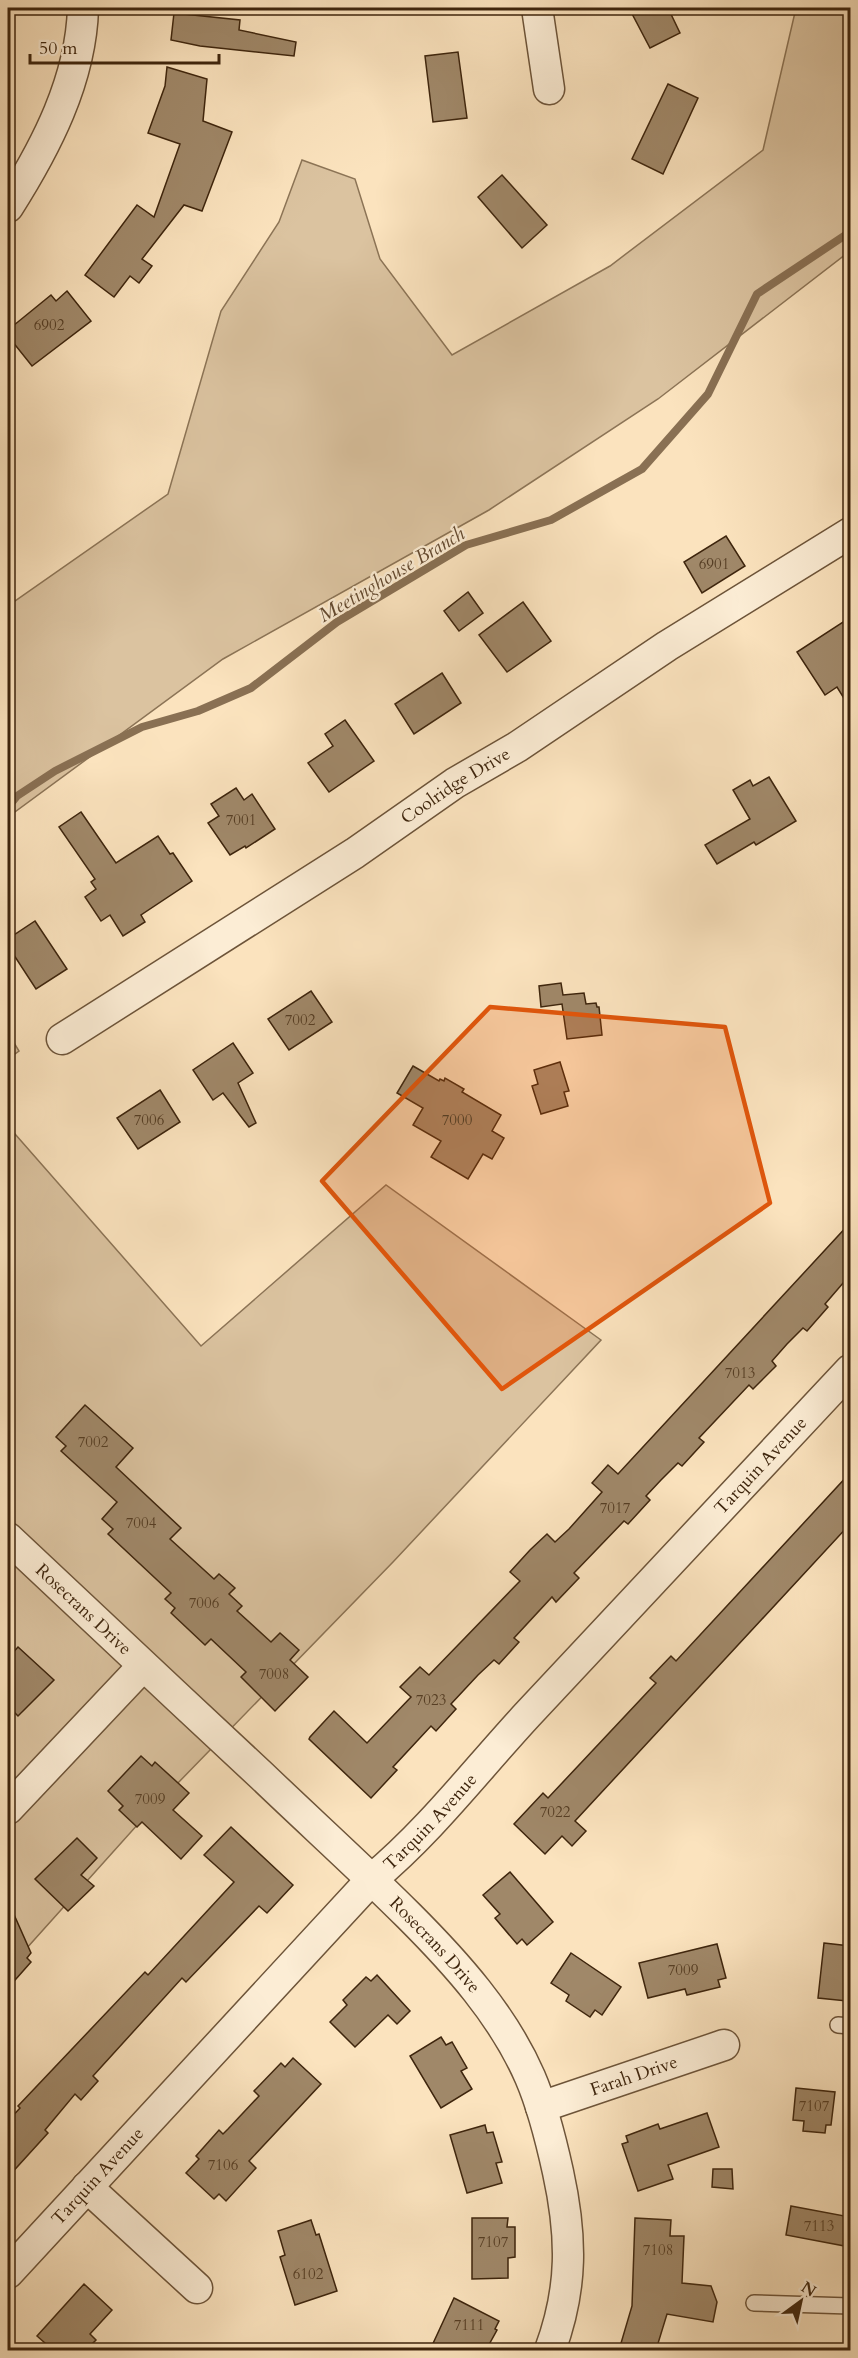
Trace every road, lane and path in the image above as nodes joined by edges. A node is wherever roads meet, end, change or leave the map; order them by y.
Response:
1 (83, 8) edge
2 (537, 8) edge
3 (549, 89) dead end
4 (8, 207) edge
5 (850, 533) edge
6 (62, 1038) dead end
7 (850, 1370) edge
8 (8, 1538) edge
9 (143, 1666) junction
10 (8, 1809) edge
11 (372, 1879) junction
12 (724, 2045) dead end
13 (541, 2107) junction
14 (87, 2187) junction
15 (8, 2273) edge
16 (197, 2288) dead end
17 (754, 2303) dead end
18 (850, 2306) edge
19 (550, 2350) edge

1 - 4 street
2 - 3 street
5 - 6 street, Coolridge Drive
7 - 11 street, Tarquin Avenue
8 - 9 street, Rosecrans Drive
9 - 10 street
9 - 11 street, Rosecrans Drive
11 - 13 street, Rosecrans Drive
11 - 14 street, Tarquin Avenue
12 - 13 street, Farah Drive
13 - 19 street, Rosecrans Drive
14 - 15 street, Tarquin Avenue
14 - 16 street
17 - 18 lane

